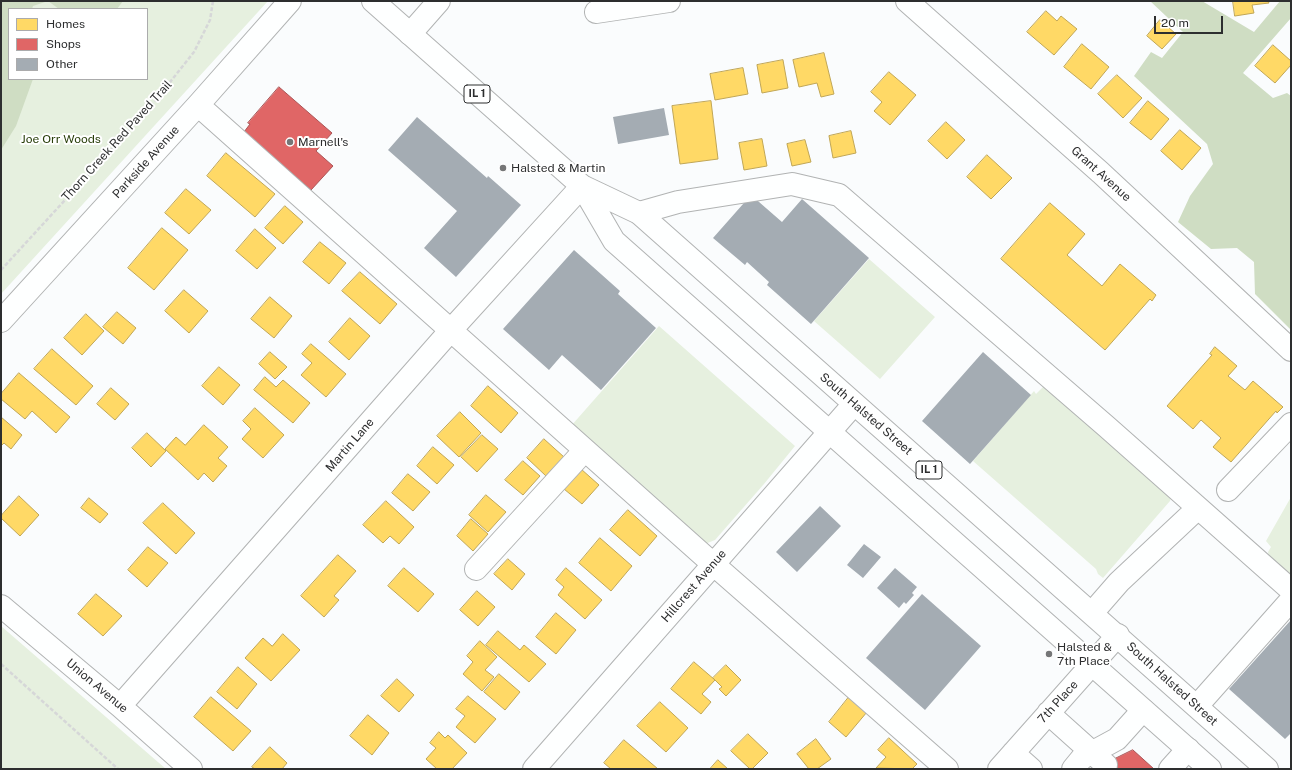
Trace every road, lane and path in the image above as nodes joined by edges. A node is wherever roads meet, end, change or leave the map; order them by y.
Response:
1 (213, 1) edge
2 (290, 1) edge
3 (373, 1) edge
4 (439, 1) edge
5 (669, 1) edge
6 (907, 1) edge
7 (596, 12) dead end
8 (410, 34) junction
9 (198, 105) junction
10 (582, 186) junction
11 (639, 213) junction
12 (1, 270) edge
13 (1, 321) edge
14 (451, 330) junction
15 (1291, 350) edge
16 (854, 404) junction
17 (1291, 424) edge
18 (829, 432) junction
19 (585, 450) junction
20 (1228, 490) dead end
21 (1198, 508) junction
22 (713, 564) junction
23 (476, 569) dead end
24 (1291, 590) edge
25 (1291, 600) edge
26 (1, 606) edge
27 (1092, 613) junction
28 (1118, 635) junction
29 (1, 664) edge
30 (1092, 664) junction
31 (120, 706) junction
32 (1197, 706) junction
33 (1143, 710) junction
34 (1048, 713) junction
35 (1188, 749) junction
36 (1013, 753) junction
37 (1099, 759) junction
38 (118, 769) edge
39 (191, 769) edge
40 (534, 769) edge
41 (947, 769) edge
42 (999, 769) edge
43 (1031, 769) edge
44 (1072, 769) edge
45 (1170, 769) edge
46 (1210, 769) edge
47 (1267, 769) edge

1 - 12 path, Thorn Creek Red Paved Trail
2 - 9 street, Parkside Avenue
3 - 8 street, South Halsted Street / IL 1
4 - 8 street
5 - 7 street
6 - 15 street, Grant Avenue
8 - 10 street, South Halsted Street / IL 1
9 - 13 street, Parkside Avenue
9 - 14 street
10 - 11 street, South Halsted Street / IL 1
10 - 14 street, Martin Lane
10 - 18 street, South Halsted Street / IL 1
11 - 16 street, South Halsted Street / IL 1
11 - 21 street
14 - 19 street
14 - 31 street, Martin Lane
16 - 18 street, Hillcrest Avenue
16 - 27 street, South Halsted Street / IL 1
17 - 20 street
18 - 22 street, Hillcrest Avenue
18 - 30 street, South Halsted Street / IL 1
19 - 22 street
19 - 23 street
21 - 24 street
21 - 27 street
22 - 40 street, Hillcrest Avenue
22 - 41 street
25 - 32 street
26 - 31 street, Union Avenue
27 - 28 street, South Halsted Street / IL 1
28 - 30 street, 7th Place
28 - 32 street, South Halsted Street / IL 1
29 - 38 path
30 - 33 street, South Halsted Street / IL 1
30 - 34 street, 7th Place
31 - 39 street, Union Avenue
32 - 47 street, South Halsted Street / IL 1
33 - 35 street, South Halsted Street / IL 1
33 - 37 street
34 - 36 street, 7th Place
34 - 37 street
35 - 45 street
35 - 46 street, South Halsted Street / IL 1
36 - 42 street, 7th Place
36 - 43 street
37 - 44 street

